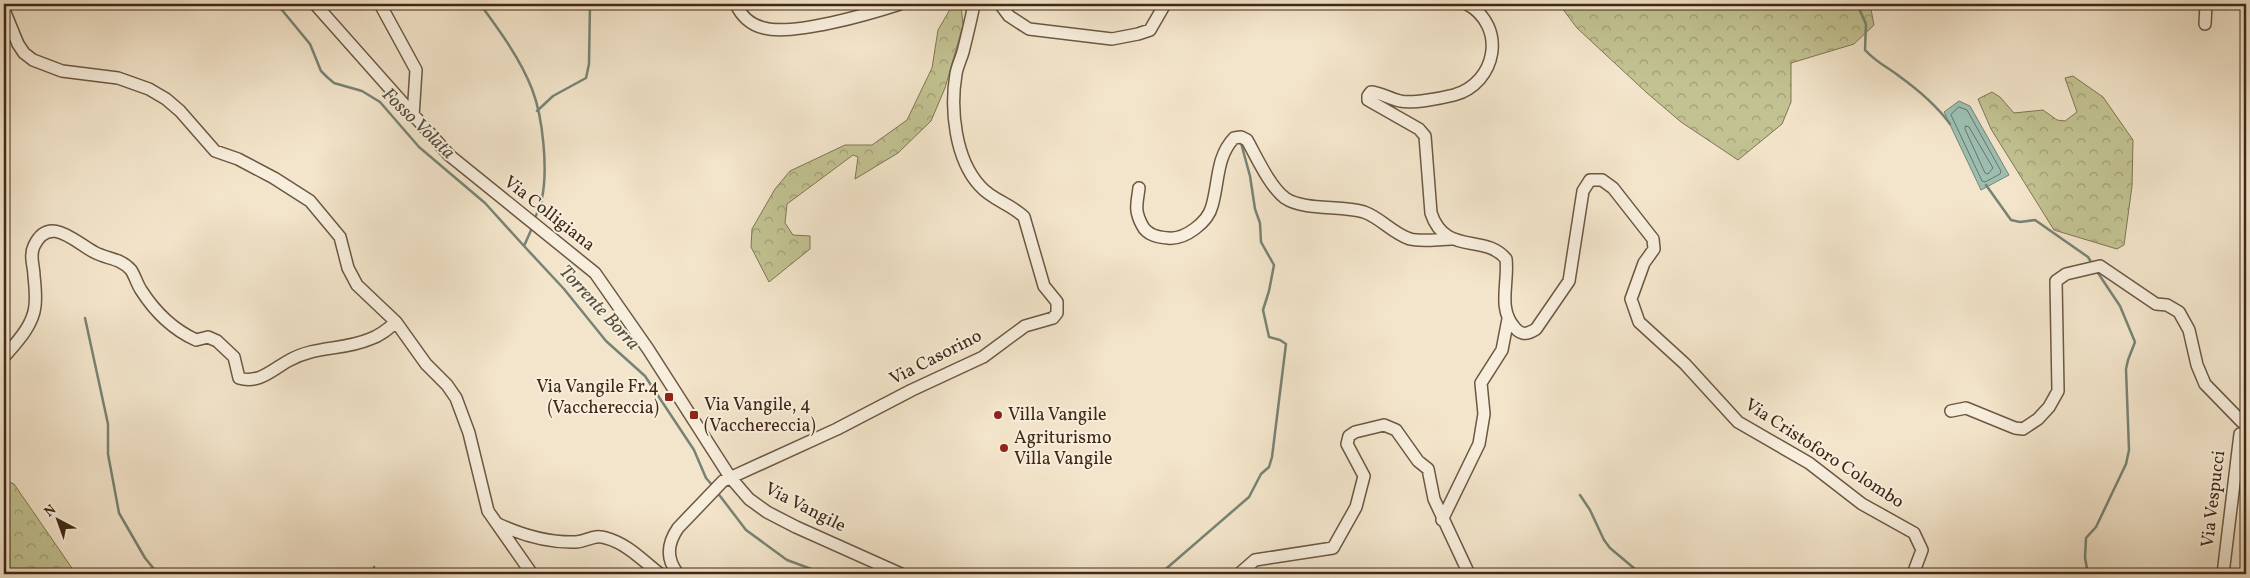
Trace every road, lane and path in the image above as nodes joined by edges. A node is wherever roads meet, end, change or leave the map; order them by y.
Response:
1 (315, 4) edge
2 (380, 4) edge
3 (736, 4) edge
4 (900, 4) edge
5 (974, 4) edge
6 (1000, 4) edge
7 (1165, 4) edge
8 (1467, 4) edge
9 (2206, 4) edge
10 (4, 10) edge
11 (2205, 24) dead end
12 (413, 117) junction
13 (1139, 188) dead end
14 (1454, 239) junction
15 (1508, 319) junction
16 (396, 322) junction
17 (4, 357) edge
18 (1951, 411) dead end
19 (2242, 422) dead end
20 (2246, 437) edge
21 (726, 479) junction
22 (1442, 520) junction
23 (498, 524) junction
24 (532, 574) edge
25 (660, 574) edge
26 (678, 574) edge
27 (901, 574) edge
28 (1238, 574) edge
29 (1469, 574) edge
30 (1913, 574) edge
31 (2223, 574) edge

1 - 12 street, Via Colligiana
2 - 12 street
3 - 4 street
5 - 21 street, Via Casorino
6 - 7 street
8 - 14 street
9 - 11 street
10 - 16 street
12 - 21 street, Via Colligiana
13 - 14 street
14 - 15 street
15 - 22 street
15 - 30 street, Via Cristoforo Colombo
16 - 17 street
16 - 23 street
18 - 19 street
20 - 31 street, Via Vespucci
21 - 26 street
21 - 27 street, Via Vangile
22 - 28 street
22 - 29 street
23 - 24 street
23 - 25 street

